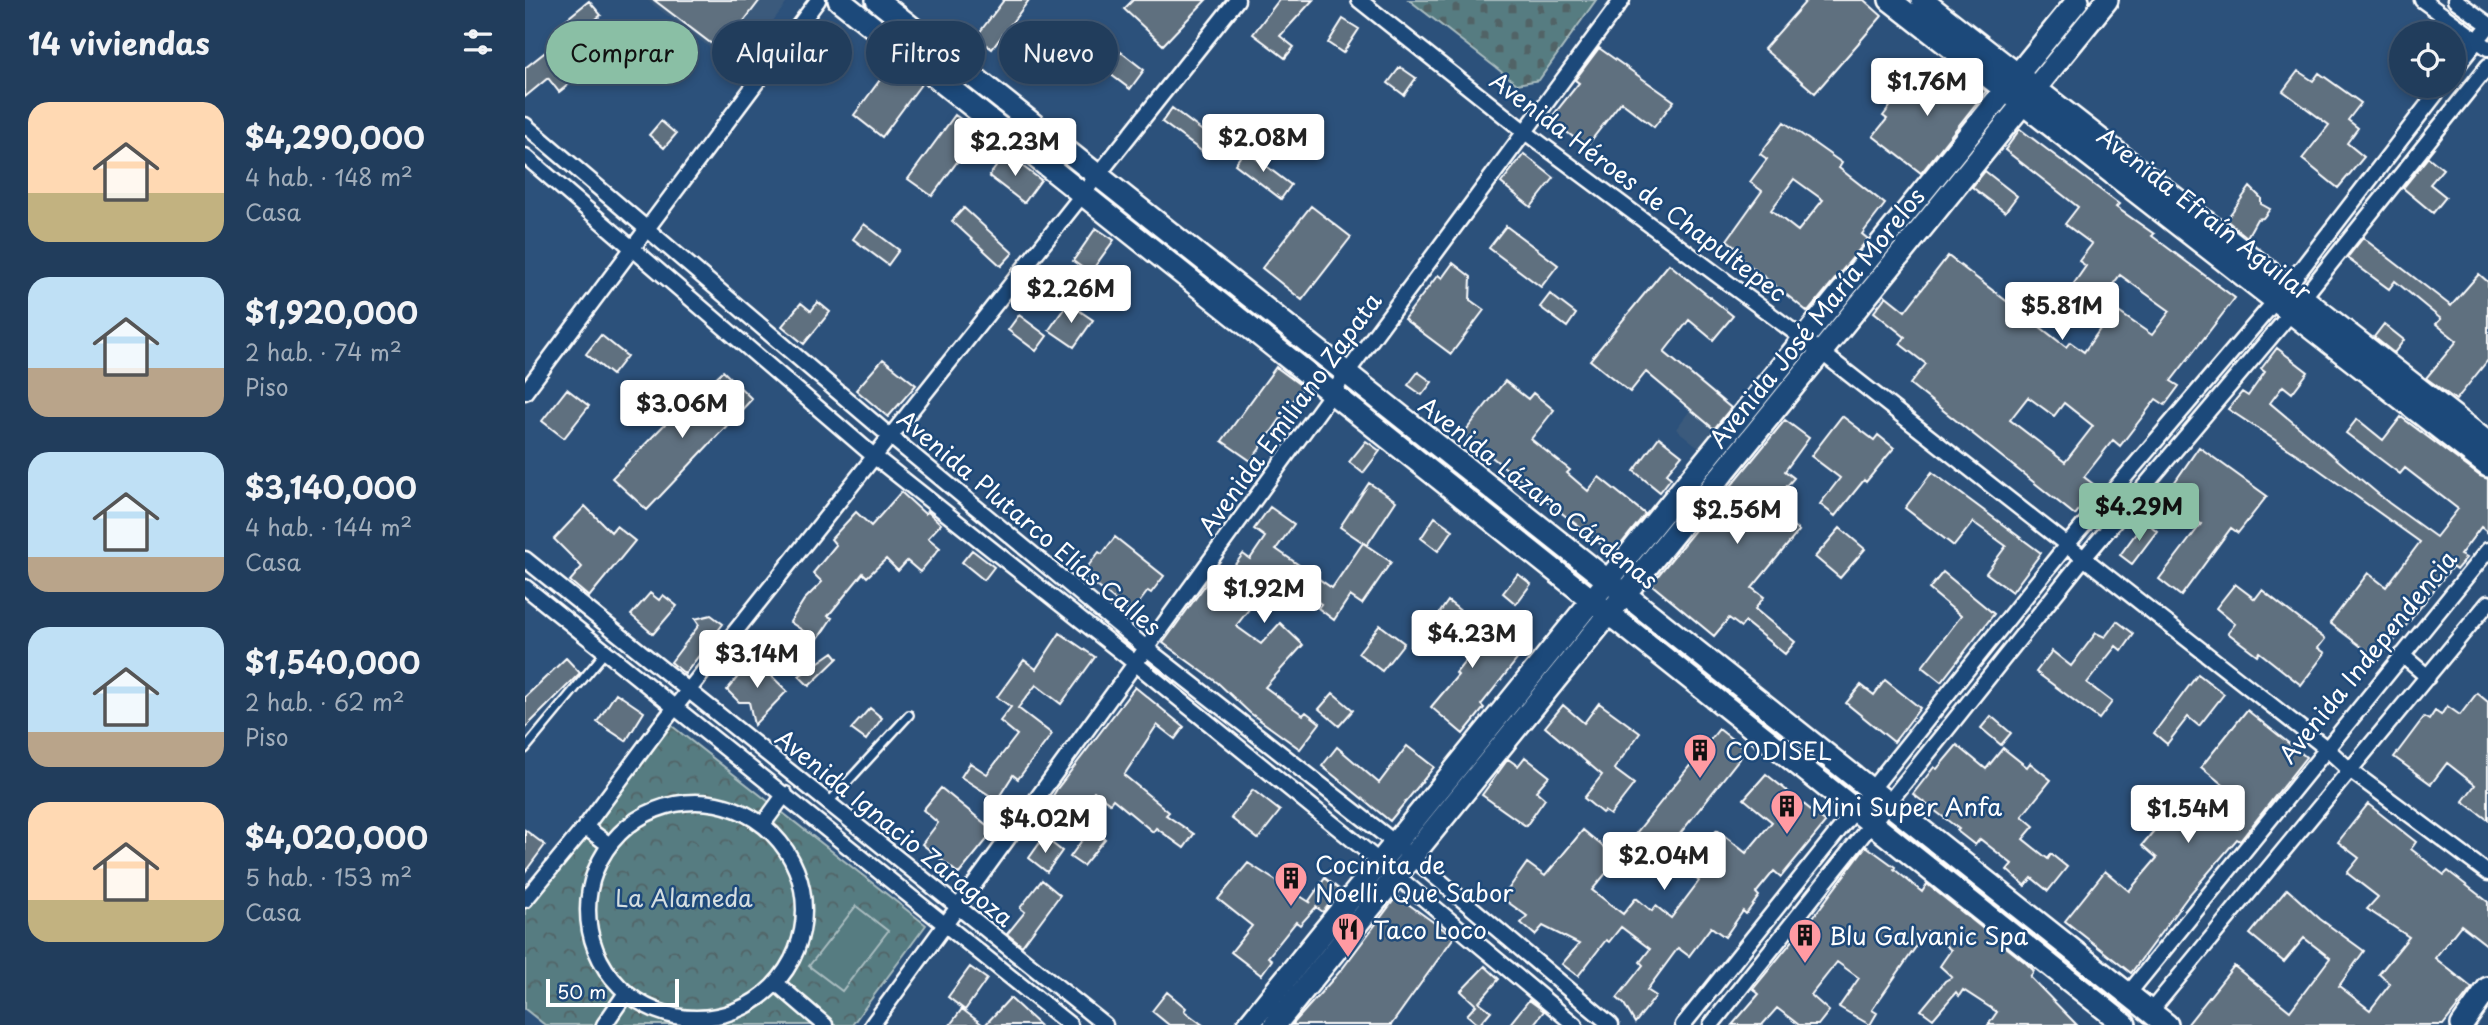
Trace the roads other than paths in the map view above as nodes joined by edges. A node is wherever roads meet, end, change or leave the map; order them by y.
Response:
1 (818, 0) edge
2 (839, 0) edge
3 (877, 0) edge
4 (1237, 0) edge
5 (1359, 0) edge
6 (1622, 0) edge
7 (1889, 0) edge
8 (1922, 0) edge
9 (2078, 0) edge
10 (2106, 0) edge
11 (2422, 0) edge
12 (2455, 0) edge
13 (2488, 26) edge
14 (2483, 44) edge
15 (2466, 59) edge
16 (2488, 66) edge
17 (2012, 83) junction
18 (2029, 96) junction
19 (2433, 98) edge
20 (525, 125) edge
21 (1525, 132) junction
22 (525, 156) edge
23 (1098, 175) junction
24 (1083, 194) junction
25 (647, 229) junction
26 (633, 247) junction
27 (2289, 300) junction
28 (1804, 339) junction
29 (1821, 352) junction
30 (1347, 373) junction
31 (525, 392) edge
32 (1332, 393) junction
33 (891, 437) junction
34 (2488, 443) edge
35 (875, 457) junction
36 (2488, 467) edge
37 (2066, 545) junction
38 (2488, 550) edge
39 (525, 559) edge
40 (2083, 559) junction
41 (525, 586) edge
42 (1617, 587) junction
43 (1592, 600) junction
44 (2488, 603) edge
45 (1609, 614) junction
46 (621, 634) junction
47 (1146, 648) junction
48 (607, 650) junction
49 (2402, 655) junction
50 (1136, 663) junction
51 (2428, 677) junction
52 (690, 690) junction
53 (677, 707) junction
54 (909, 715) dead end
55 (2326, 748) junction
56 (525, 749) edge
57 (2351, 771) junction
58 (1871, 789) junction
59 (785, 793) junction
60 (829, 802) junction
61 (1888, 803) junction
62 (1864, 817) junction
63 (763, 824) junction
64 (585, 827) junction
65 (608, 844) junction
66 (1403, 850) junction
67 (1388, 869) junction
68 (2488, 873) edge
69 (525, 900) edge
70 (958, 908) junction
71 (945, 925) junction
72 (776, 983) junction
73 (2488, 988) edge
74 (626, 993) junction
75 (2128, 994) junction
76 (2145, 1018) edge
77 (719, 1020) edge
78 (2113, 1021) edge
79 (604, 1025) edge
80 (825, 1025) edge
81 (872, 1025) edge
82 (1070, 1025) edge
83 (1105, 1025) edge
84 (1248, 1025) edge
85 (1275, 1025) edge
86 (1575, 1025) edge
87 (1611, 1025) edge
88 (1683, 1025) edge
89 (1711, 1025) edge
90 (2168, 1025) edge
91 (2462, 1025) edge

1 - 25 street
2 - 24 main road, Avenida Lázaro Cárdenas
3 - 23 main road, Avenida Lázaro Cárdenas
4 - 23 street
5 - 21 street, Avenida Héroes de Chapultepec
6 - 21 street, Avenida Emiliano Zapata
7 - 17 main road, Avenida Efraín Aguilar
8 - 17 main road, Avenida Efraín Aguilar
9 - 17 main road, Avenida José María Morelos
10 - 18 main road, Avenida José María Morelos
11 - 14 street
12 - 13 street
13 - 14 street
14 - 15 street
16 - 27 street
17 - 18 main road, Avenida Efraín Aguilar
17 - 28 main road, Avenida José María Morelos
18 - 27 main road, Avenida Efraín Aguilar
18 - 29 main road, Avenida José María Morelos
19 - 27 street
20 - 25 street, Avenida Plutarco Elías Calles
21 - 28 street, Avenida Héroes de Chapultepec
21 - 30 street, Avenida Emiliano Zapata
22 - 26 street, Avenida Plutarco Elías Calles
23 - 24 street
23 - 30 main road, Avenida Lázaro Cárdenas
24 - 32 main road, Avenida Lázaro Cárdenas
24 - 33 street
25 - 26 street
25 - 33 street, Avenida Plutarco Elías Calles
26 - 31 street
26 - 35 street, Avenida Plutarco Elías Calles
27 - 34 main road, Avenida Efraín Aguilar
27 - 36 main road, Avenida Efraín Aguilar
27 - 37 street
27 - 40 street
28 - 29 street, Avenida Héroes de Chapultepec
28 - 42 main road, Avenida José María Morelos
29 - 37 street, Avenida Héroes de Chapultepec
29 - 42 main road, Avenida José María Morelos
30 - 32 street, Avenida Emiliano Zapata
30 - 42 main road, Avenida Lázaro Cárdenas
32 - 43 main road, Avenida Lázaro Cárdenas
32 - 47 street, Avenida Emiliano Zapata
33 - 35 street
33 - 47 street, Avenida Plutarco Elías Calles
35 - 50 street, Avenida Plutarco Elías Calles
35 - 52 street
37 - 40 street, Avenida Héroes de Chapultepec
37 - 58 street
38 - 49 street, Avenida Independencia
39 - 46 street, Avenida Ignacio Zaragoza
40 - 55 street, Avenida Héroes de Chapultepec
40 - 61 street
41 - 48 street, Avenida Ignacio Zaragoza
42 - 43 main road, Avenida José María Morelos
42 - 45 main road, Avenida José María Morelos
42 - 58 main road, Avenida Lázaro Cárdenas
43 - 45 main road, Avenida Lázaro Cárdenas
43 - 66 main road, Avenida José María Morelos
44 - 51 street
45 - 62 main road, Avenida Lázaro Cárdenas
45 - 66 main road, Avenida José María Morelos
46 - 48 street
46 - 52 street, Avenida Ignacio Zaragoza
47 - 50 street, Avenida Emiliano Zapata
47 - 66 street, Avenida Plutarco Elías Calles
48 - 53 street, Avenida Ignacio Zaragoza
48 - 56 lane
49 - 51 street
49 - 55 street, Avenida Independencia
50 - 67 street, Avenida Plutarco Elías Calles
50 - 70 street, Avenida Emiliano Zapata
51 - 57 street
52 - 53 street
52 - 60 street, Avenida Ignacio Zaragoza
53 - 59 street, Avenida Ignacio Zaragoza
53 - 64 street
54 - 60 lane
55 - 57 street, Avenida Héroes de Chapultepec
55 - 75 street, Avenida Independencia
57 - 68 street, Avenida Héroes de Chapultepec
57 - 76 street
58 - 61 main road, Avenida Lázaro Cárdenas
58 - 62 street
59 - 63 street
59 - 71 street, Avenida Ignacio Zaragoza
60 - 70 street, Avenida Ignacio Zaragoza
61 - 62 street
61 - 75 main road, Avenida Lázaro Cárdenas
62 - 78 main road, Avenida Lázaro Cárdenas
62 - 88 street
62 - 89 street
63 - 65 street
63 - 72 street
64 - 65 street
64 - 69 street
65 - 74 street
66 - 67 main road, Avenida José María Morelos
66 - 87 street, Avenida Plutarco Elías Calles
67 - 84 main road, Avenida José María Morelos
67 - 85 main road, Avenida José María Morelos
67 - 86 street, Avenida Plutarco Elías Calles
70 - 71 street, Avenida Emiliano Zapata
70 - 83 street, Avenida Ignacio Zaragoza
71 - 81 street, Avenida Emiliano Zapata
71 - 82 street, Avenida Ignacio Zaragoza
72 - 77 street
72 - 80 street
73 - 91 main road
74 - 77 street
74 - 79 street
75 - 76 main road, Avenida Lázaro Cárdenas
75 - 78 main road, Avenida Independencia
76 - 90 main road, Avenida Lázaro Cárdenas

